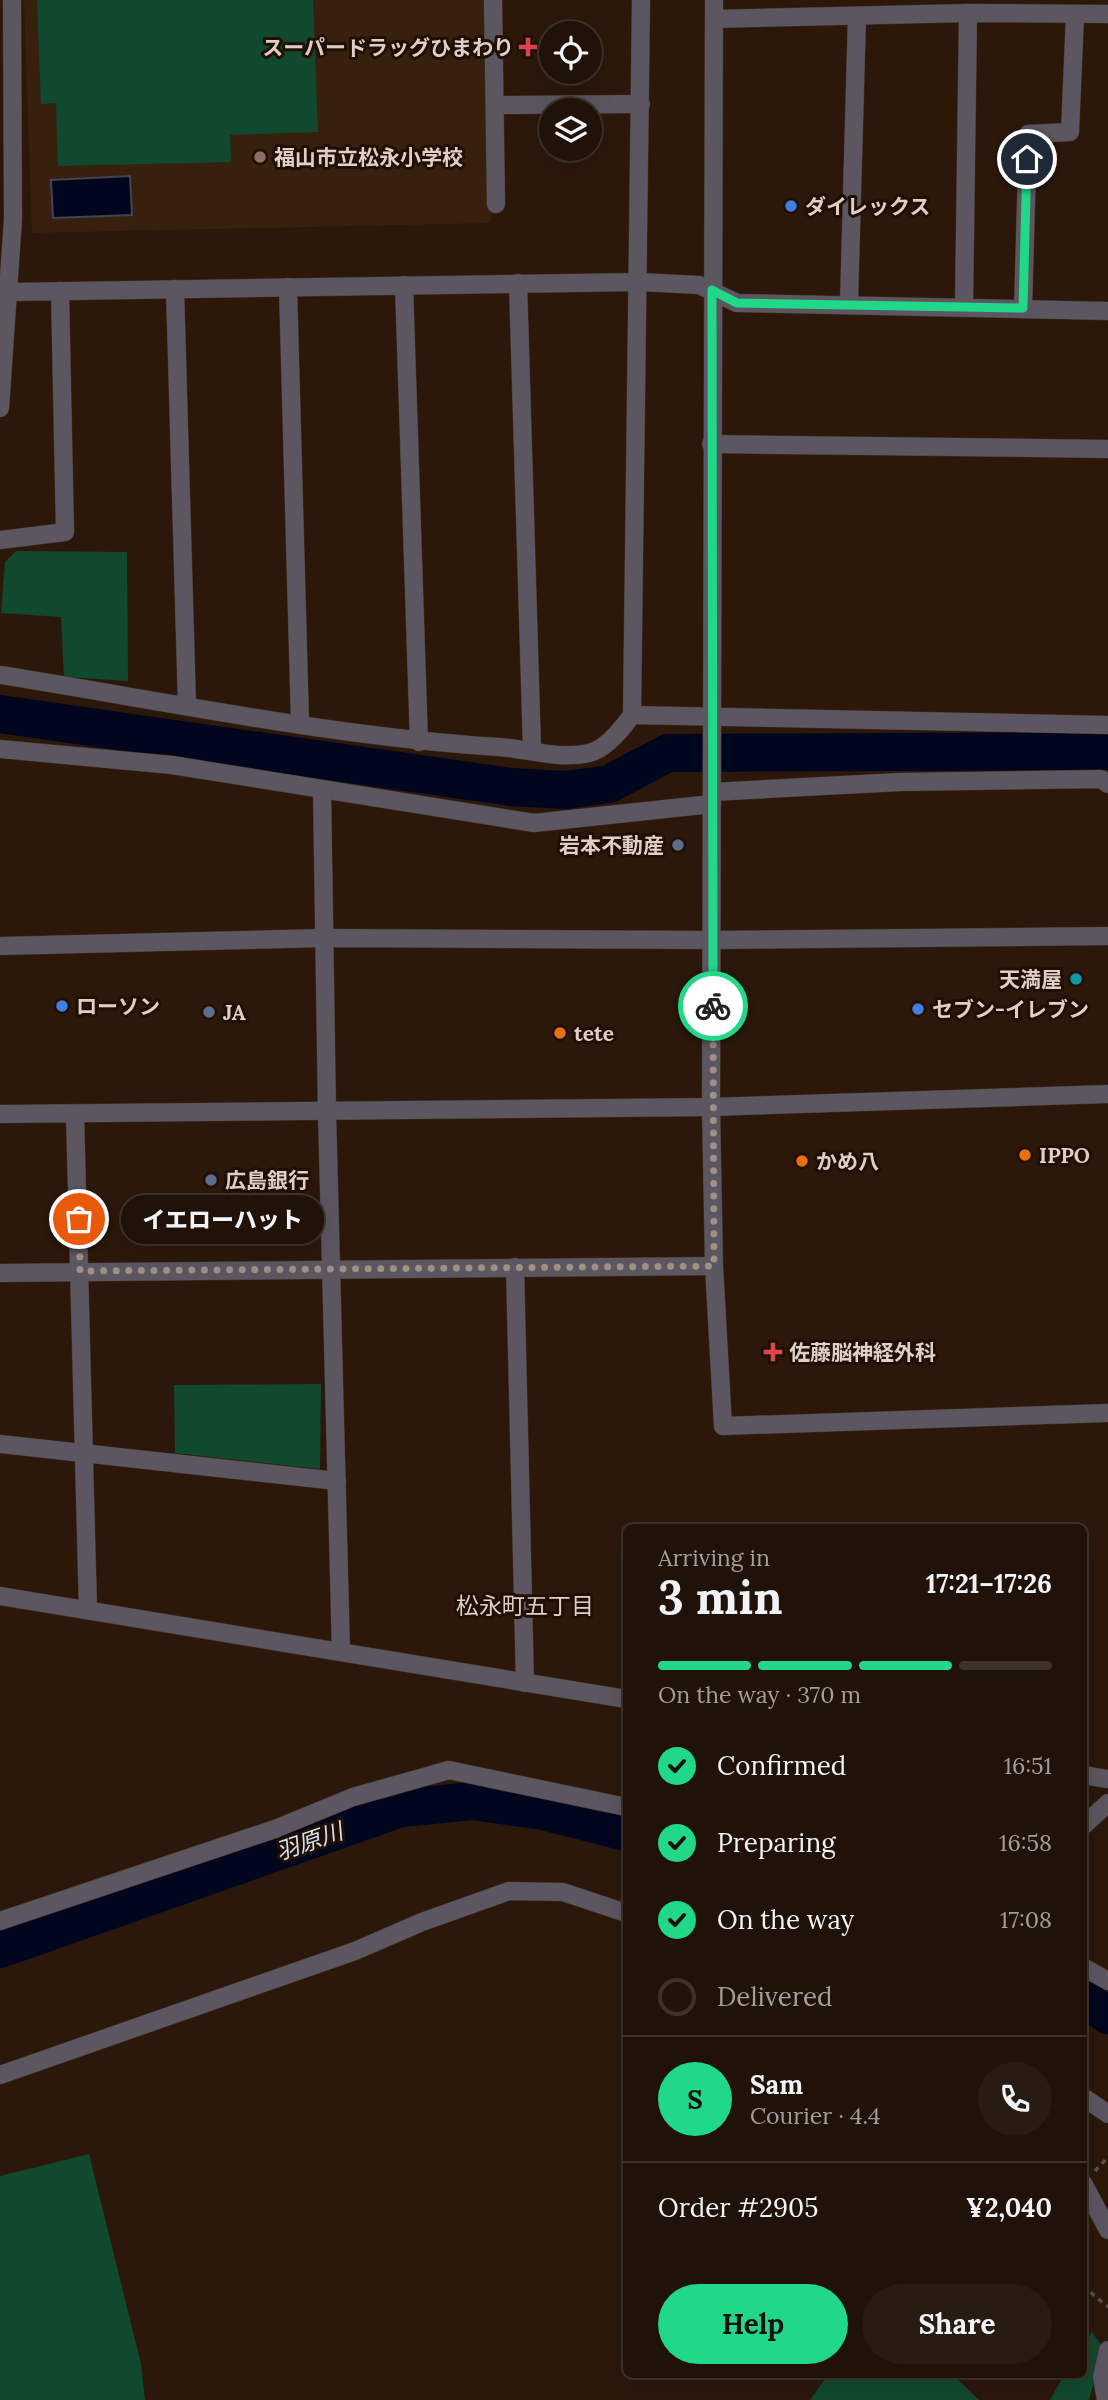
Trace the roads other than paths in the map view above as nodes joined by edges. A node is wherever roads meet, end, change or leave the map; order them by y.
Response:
1 (12, 0) edge
2 (492, 0) edge
3 (641, 0) edge
4 (714, 0) edge
5 (968, 13) junction
6 (1108, 14) edge
7 (857, 16) junction
8 (1076, 16) junction
9 (714, 19) junction
10 (641, 104) junction
11 (496, 105) junction
12 (6, 164) edge
13 (496, 204) dead end
14 (518, 282) junction
15 (639, 282) junction
16 (404, 285) junction
17 (288, 287) junction
18 (175, 289) junction
19 (712, 290) junction
20 (60, 291) junction
21 (10, 292) junction
22 (849, 303) junction
23 (964, 307) junction
24 (1023, 308) junction
25 (1108, 311) edge
26 (0, 408) edge
27 (710, 444) junction
28 (1108, 449) edge
29 (0, 540) edge
30 (0, 676) edge
31 (187, 705) junction
32 (632, 715) junction
33 (300, 723) junction
34 (714, 725) junction
35 (1108, 725) edge
36 (419, 742) junction
37 (0, 749) edge
38 (532, 750) junction
39 (1108, 784) edge
40 (323, 789) junction
41 (712, 793) junction
42 (1108, 936) edge
43 (325, 938) junction
44 (714, 940) junction
45 (0, 946) edge
46 (1108, 1094) edge
47 (711, 1107) junction
48 (327, 1112) junction
49 (0, 1114) edge
50 (75, 1115) junction
51 (714, 1266) junction
52 (515, 1267) junction
53 (333, 1268) junction
54 (80, 1271) junction
55 (0, 1273) edge
56 (1108, 1413) edge
57 (0, 1444) edge
58 (84, 1453) junction
59 (337, 1481) junction
60 (0, 1596) edge
61 (88, 1610) junction
62 (341, 1652) junction
63 (525, 1683) junction
64 (623, 1699) edge
65 (1087, 1776) edge
66 (1108, 1779) edge
67 (1108, 1803) edge
68 (623, 1806) edge
69 (1087, 1822) edge
70 (623, 1912) edge
71 (0, 1922) edge
72 (1087, 1969) edge
73 (1108, 1981) edge
74 (0, 2075) edge
75 (1087, 2100) edge
76 (1108, 2114) edge
77 (1087, 2191) edge
78 (1108, 2230) edge
79 (1108, 2350) edge
80 (1105, 2400) edge

1 - 12 street
2 - 11 street
3 - 10 street
4 - 9 street
5 - 7 street
5 - 8 street
5 - 23 street
6 - 8 street
7 - 9 street
7 - 22 street
8 - 24 street
9 - 19 street
10 - 11 street
10 - 15 street
11 - 13 street
12 - 21 street
14 - 15 street
14 - 16 street
14 - 38 street
15 - 19 street
15 - 32 street
16 - 17 street
16 - 36 street
17 - 18 street
17 - 33 street
18 - 20 street
18 - 31 street
19 - 22 street
19 - 27 street
20 - 21 street
20 - 29 street
21 - 26 street
22 - 23 street
23 - 24 street
24 - 25 street
27 - 28 street
27 - 34 street
30 - 31 street
31 - 33 street
32 - 34 street
32 - 38 street
33 - 36 street
34 - 35 street
34 - 41 street
36 - 38 street
37 - 40 street
39 - 41 street
40 - 41 street
40 - 43 street
41 - 44 street
42 - 44 street
43 - 44 street
43 - 45 street
43 - 48 street
44 - 47 street
46 - 47 street
47 - 48 street
47 - 51 street
48 - 50 street
48 - 53 street
49 - 50 street
50 - 54 street
51 - 52 street
51 - 56 street
52 - 53 street
52 - 63 street
53 - 54 street
53 - 59 street
54 - 55 street
54 - 58 street
57 - 58 street
58 - 59 street
58 - 61 street
59 - 62 street
60 - 61 street
61 - 62 street
62 - 63 street
63 - 64 street
65 - 66 street
67 - 69 street
68 - 71 street
70 - 74 street
72 - 73 street
75 - 76 street
77 - 78 street
79 - 80 street

